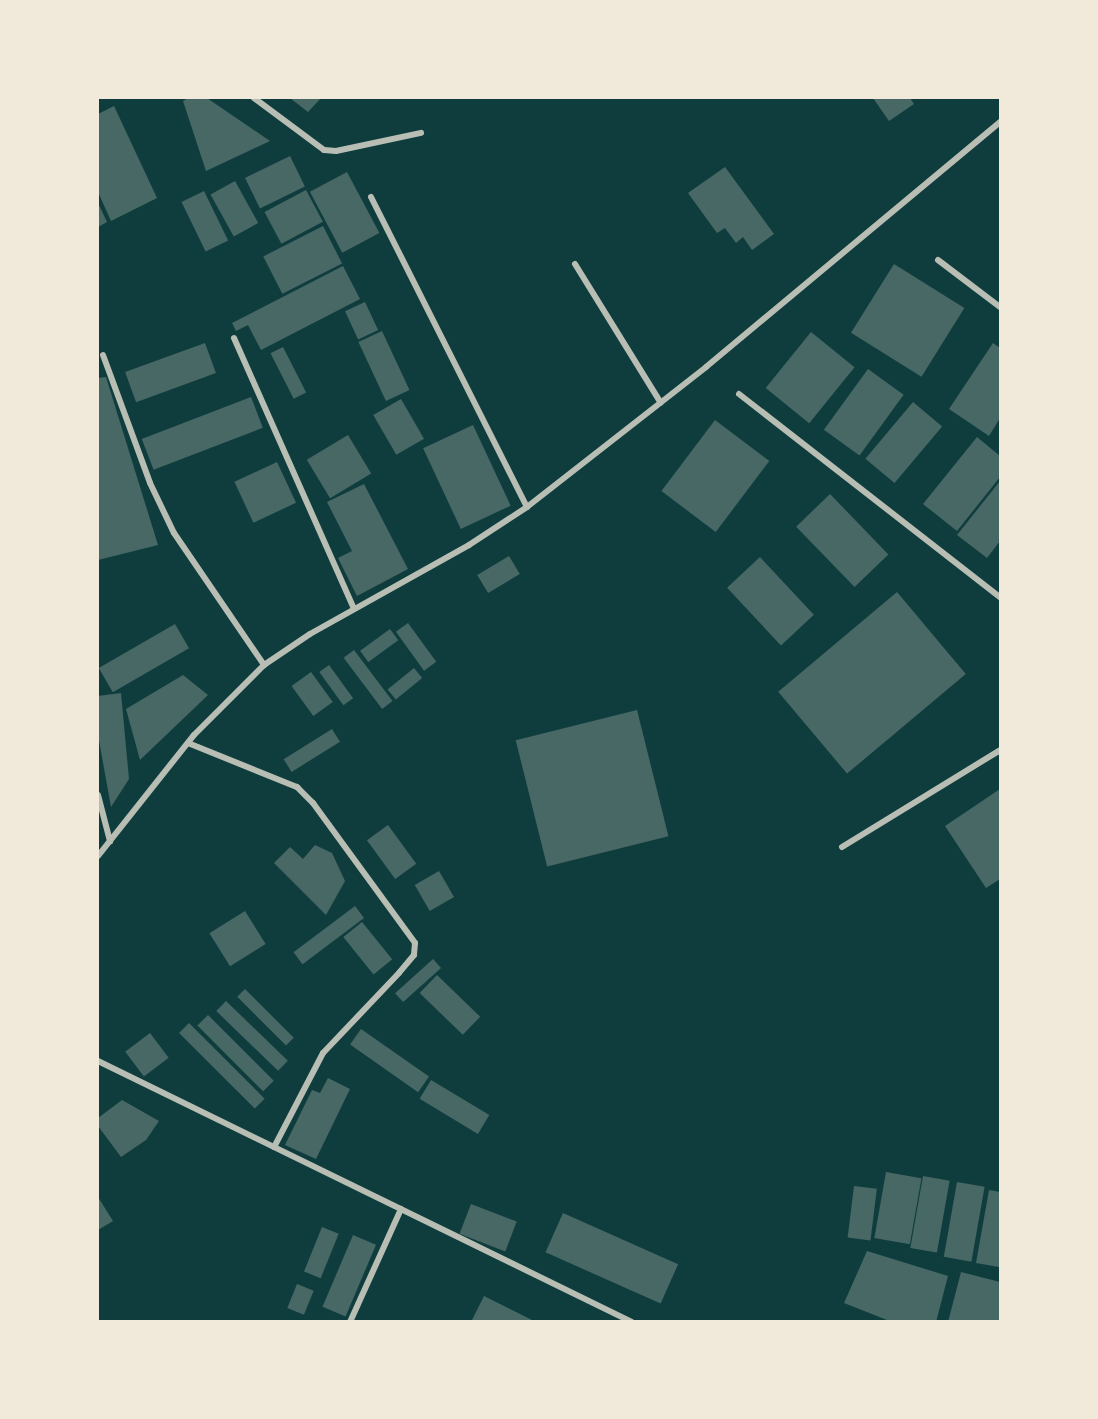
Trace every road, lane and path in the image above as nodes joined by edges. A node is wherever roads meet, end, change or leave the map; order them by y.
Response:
1 (254, 98) edge
2 (1000, 122) edge
3 (421, 133) dead end
4 (371, 197) dead end
5 (938, 260) dead end
6 (575, 264) dead end
7 (1000, 307) edge
8 (234, 338) dead end
9 (103, 355) dead end
10 (739, 394) dead end
11 (661, 403) junction
12 (527, 507) junction
13 (1000, 597) edge
14 (354, 609) junction
15 (264, 665) junction
16 (188, 743) junction
17 (1000, 750) edge
18 (98, 795) edge
19 (110, 841) junction
20 (842, 848) dead end
21 (98, 856) edge
22 (98, 1061) edge
23 (274, 1147) junction
24 (401, 1209) junction
25 (351, 1322) edge
26 (632, 1322) edge

1 - 3 street
2 - 11 street
4 - 12 street
5 - 7 street
6 - 11 street
8 - 14 street
9 - 15 street
10 - 13 street
11 - 12 street
12 - 14 street
14 - 15 street
15 - 16 street
16 - 19 street
16 - 23 street
17 - 20 street
18 - 19 street
19 - 21 street
22 - 23 street
23 - 24 street
24 - 25 street
24 - 26 street

